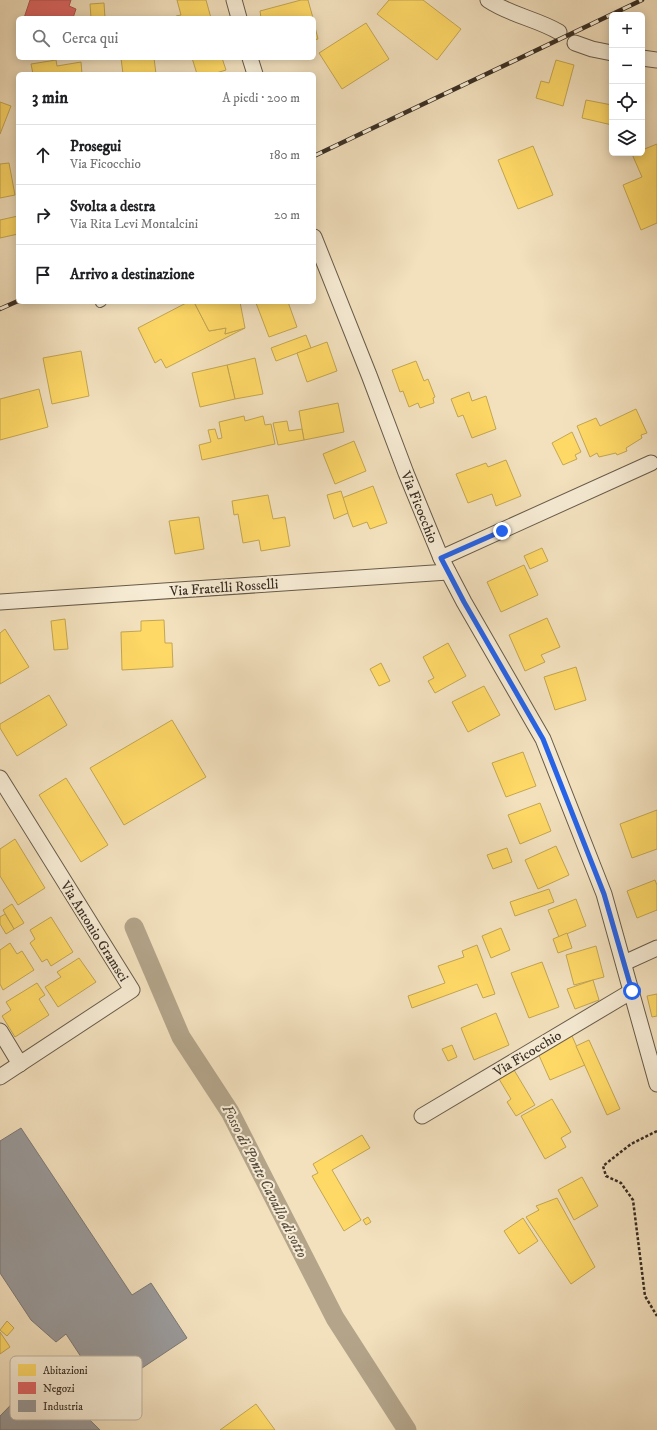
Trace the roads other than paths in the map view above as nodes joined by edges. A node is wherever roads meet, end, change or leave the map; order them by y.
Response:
1 (234, 0) edge
2 (488, 0) edge
3 (238, 16) edge
4 (559, 32) dead end
5 (575, 42) dead end
6 (609, 52) edge
7 (645, 58) edge
8 (251, 60) edge
9 (657, 60) edge
10 (254, 72) edge
11 (316, 242) edge
12 (651, 463) dead end
13 (445, 565) junction
14 (0, 602) edge
15 (0, 778) edge
16 (657, 948) edge
17 (624, 963) junction
18 (632, 991) junction
19 (0, 1031) edge
20 (20, 1064) junction
21 (0, 1076) edge
22 (657, 1084) edge
23 (422, 1116) dead end

1 - 3 street
2 - 4 street
5 - 6 street
7 - 9 street
8 - 10 street
11 - 13 street, Via Ficocchio
12 - 13 street
13 - 14 street, Via Fratelli Rosselli
13 - 17 street, Via Ficocchio
15 - 20 street, Via Antonio Gramsci
16 - 17 street
17 - 18 street, Via Ficocchio
18 - 22 street, Via Ficocchio
18 - 23 street, Via Ficocchio
19 - 20 street
20 - 21 street, Via Antonio Gramsci

